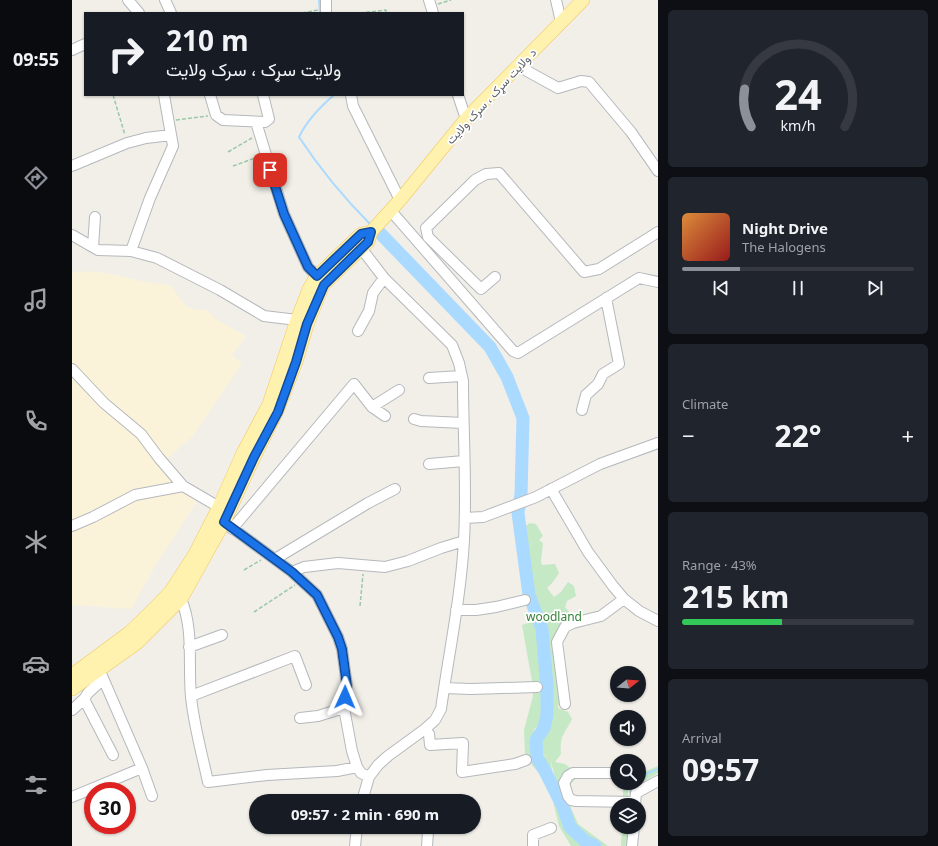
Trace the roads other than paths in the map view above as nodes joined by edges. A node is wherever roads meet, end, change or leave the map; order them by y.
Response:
1 (128, 0) edge
2 (165, 0) edge
3 (556, 0) edge
4 (583, 0) edge
5 (138, 12) edge
6 (171, 12) edge
7 (561, 22) junction
8 (84, 44) edge
9 (72, 50) edge
10 (520, 64) junction
11 (164, 96) edge
12 (210, 96) edge
13 (263, 96) edge
14 (351, 96) edge
15 (458, 96) edge
16 (466, 119) junction
17 (256, 122) junction
18 (171, 136) junction
19 (72, 166) edge
20 (658, 171) edge
21 (400, 200) junction
22 (391, 211) junction
23 (95, 216) dead end
24 (371, 232) junction
25 (658, 232) edge
26 (72, 236) edge
27 (93, 247) junction
28 (360, 248) junction
29 (131, 252) junction
30 (317, 276) junction
31 (495, 277) dead end
32 (384, 278) junction
33 (658, 282) edge
34 (606, 298) junction
35 (297, 320) junction
36 (358, 331) dead end
37 (72, 369) edge
38 (461, 376) junction
39 (429, 378) dead end
40 (398, 390) dead end
41 (372, 407) junction
42 (582, 410) dead end
43 (385, 416) dead end
44 (414, 419) dead end
45 (463, 423) junction
46 (658, 443) edge
47 (464, 461) junction
48 (429, 464) dead end
49 (183, 486) junction
50 (395, 489) dead end
51 (551, 489) junction
52 (219, 507) junction
53 (465, 518) junction
54 (72, 526) edge
55 (228, 526) junction
56 (464, 541) junction
57 (272, 557) junction
58 (292, 572) junction
59 (181, 599) junction
60 (624, 599) junction
61 (525, 600) dead end
62 (456, 610) junction
63 (658, 621) edge
64 (222, 636) dead end
65 (190, 647) junction
66 (101, 674) junction
67 (72, 675) edge
68 (306, 685) dead end
69 (537, 687) dead end
70 (444, 688) junction
71 (72, 689) edge
72 (191, 696) junction
73 (84, 699) junction
74 (565, 704) dead end
75 (344, 708) junction
76 (72, 710) edge
77 (300, 718) dead end
78 (425, 729) junction
79 (113, 755) dead end
80 (526, 760) dead end
81 (357, 767) junction
82 (142, 768) junction
83 (610, 773) dead end
84 (369, 777) junction
85 (658, 781) edge
86 (364, 794) edge
87 (152, 796) dead end
88 (72, 797) edge
89 (636, 798) edge
90 (610, 800) edge
91 (551, 828) dead end
92 (356, 834) edge
93 (428, 834) edge
94 (633, 834) edge
95 (355, 846) edge
96 (427, 846) edge
97 (533, 846) edge
98 (632, 846) edge

1 - 5 street
2 - 6 street
3 - 7 street
4 - 7 main road, د ولایت سړک ، سرک ولایت
7 - 10 main road, د ولایت سړک ، سرک ولایت
8 - 9 street
10 - 16 main road, د ولایت سړک ، سرک ولایت
10 - 20 street
11 - 18 street
12 - 17 street
13 - 17 street
14 - 21 street
15 - 16 street
16 - 21 main road, د ولایت سړک ، سرک ولایت
17 - 30 street
18 - 19 street
18 - 29 street
21 - 22 main road, د ولایت سړک ، سرک ولایت
22 - 24 main road, د ولایت سړک ، سرک ولایت
22 - 34 street
23 - 27 street
24 - 28 main road
24 - 30 main road
25 - 31 street
26 - 27 street
27 - 29 street
28 - 32 street
28 - 55 main road
29 - 35 street
30 - 35 main road
32 - 36 street
32 - 38 street
33 - 34 street
34 - 42 street
35 - 52 main road
37 - 49 street
38 - 39 street
38 - 45 street
40 - 41 street
41 - 43 street
41 - 55 street
44 - 45 street
45 - 47 street
46 - 51 street
47 - 48 street
47 - 53 street
49 - 52 street
49 - 54 street
50 - 57 street
51 - 53 street
51 - 60 street
52 - 67 main road
53 - 56 street
55 - 57 street
55 - 59 main road
56 - 58 street
56 - 62 street
57 - 58 street
58 - 75 street
59 - 65 street
59 - 66 main road
60 - 63 street
60 - 74 street
61 - 62 street
62 - 70 street
64 - 65 street
65 - 72 street
66 - 71 main road
66 - 73 street
66 - 82 street
68 - 72 street
69 - 70 street
70 - 78 street
72 - 81 street
73 - 76 street
73 - 79 street
75 - 77 street
75 - 81 street
78 - 80 street
78 - 84 street
81 - 84 street
82 - 87 street
82 - 88 street
83 - 90 street
84 - 86 street
85 - 89 street
91 - 97 street
92 - 95 street
93 - 96 street
94 - 98 street

